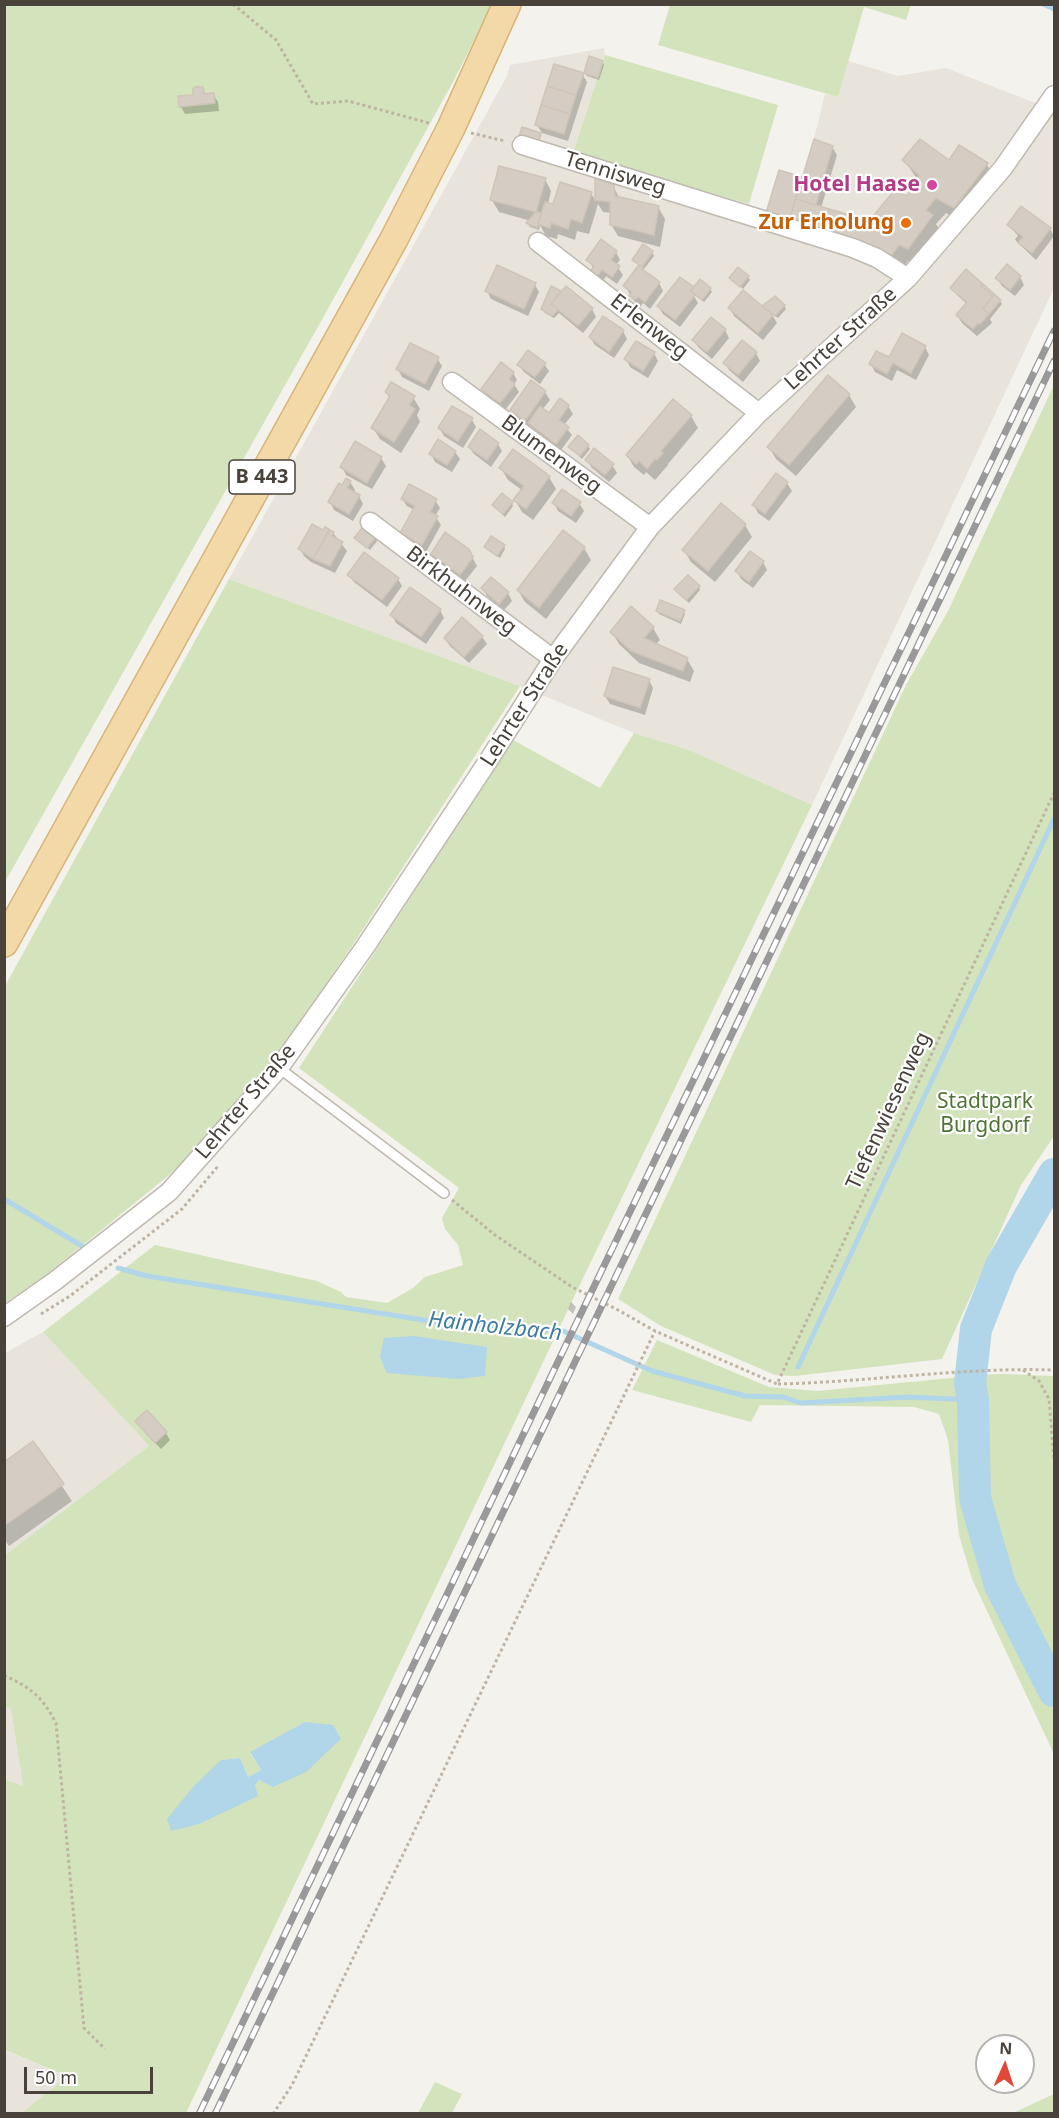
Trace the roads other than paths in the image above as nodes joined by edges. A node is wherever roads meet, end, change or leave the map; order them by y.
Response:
1 (507, 4) edge
2 (1054, 95) edge
3 (522, 145) road end
4 (538, 242) dead end
5 (908, 278) junction
6 (452, 382) dead end
7 (759, 413) junction
8 (370, 522) dead end
9 (650, 528) junction
10 (553, 659) junction
11 (4, 943) edge
12 (279, 1068) junction
13 (444, 1192) road end
14 (4, 1317) edge

1 - 11 main road, B 443
2 - 5 street, Lehrter Straße
3 - 5 street, Tennisweg
4 - 7 street, Erlenweg
5 - 7 street, Lehrter Straße
6 - 9 street, Blumenweg
7 - 9 street, Lehrter Straße
8 - 10 street, Birkhuhnweg
9 - 10 street, Lehrter Straße
10 - 12 street, Lehrter Straße
12 - 13 lane
12 - 14 street, Lehrter Straße

